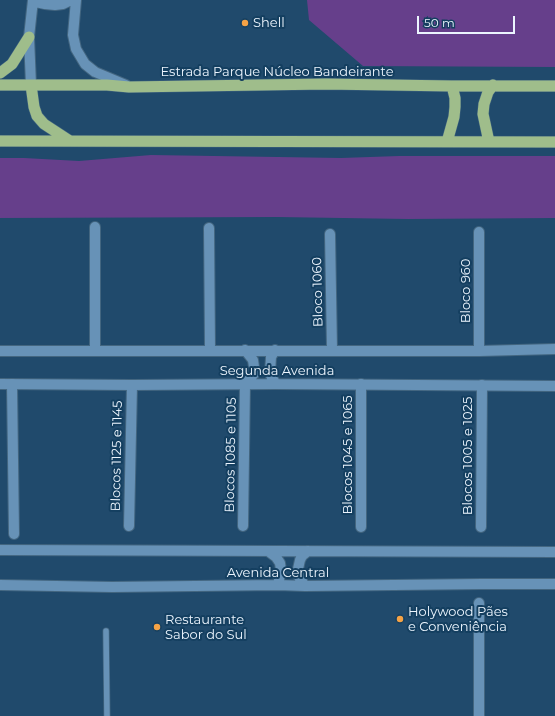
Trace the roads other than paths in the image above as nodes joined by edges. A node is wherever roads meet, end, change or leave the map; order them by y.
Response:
1 (34, 0) edge
2 (71, 0) edge
3 (76, 0) edge
4 (28, 38) junction
5 (0, 73) edge
6 (0, 85) edge
7 (31, 85) junction
8 (452, 86) junction
9 (493, 86) junction
10 (555, 86) edge
11 (129, 87) junction
12 (0, 141) edge
13 (70, 141) junction
14 (447, 142) junction
15 (489, 142) junction
16 (555, 142) edge
17 (95, 227) dead end
18 (209, 228) dead end
19 (479, 232) dead end
20 (330, 234) dead end
21 (555, 349) edge
22 (210, 350) junction
23 (245, 350) junction
24 (275, 350) junction
25 (332, 350) junction
26 (0, 351) edge
27 (95, 351) junction
28 (479, 351) junction
29 (0, 384) edge
30 (12, 384) junction
31 (245, 384) junction
32 (276, 384) junction
33 (361, 384) junction
34 (132, 385) junction
35 (482, 385) junction
36 (555, 386) edge
37 (129, 526) dead end
38 (243, 526) dead end
39 (361, 527) dead end
40 (481, 527) dead end
41 (14, 534) dead end
42 (0, 550) edge
43 (268, 551) junction
44 (308, 551) junction
45 (555, 552) edge
46 (555, 584) edge
47 (278, 585) junction
48 (0, 586) edge
49 (305, 586) junction
50 (479, 603) dead end
51 (106, 631) dead end
52 (107, 716) edge
53 (479, 716) edge

1 - 2 street
1 - 4 street
3 - 11 street
4 - 5 highway
4 - 7 street
6 - 7 highway, Estrada Parque Núcleo Bandeirante
7 - 11 highway, Estrada Parque Núcleo Bandeirante
7 - 13 highway
8 - 9 highway, Estrada Parque Núcleo Bandeirante
8 - 11 highway, Estrada Parque Núcleo Bandeirante
8 - 14 highway
9 - 10 highway, Estrada Parque Núcleo Bandeirante
9 - 15 highway
12 - 13 highway
13 - 14 highway
14 - 15 highway
15 - 16 highway
17 - 27 street
18 - 22 street
19 - 28 street, Bloco 960
20 - 25 street, Bloco 1060
21 - 28 street, Segunda Avenida
22 - 23 street, Segunda Avenida
22 - 27 street, Segunda Avenida
23 - 24 street, Segunda Avenida
23 - 31 street
24 - 25 street, Segunda Avenida
24 - 32 street
25 - 28 street, Segunda Avenida
26 - 27 street, Segunda Avenida
29 - 30 street, Segunda Avenida
30 - 34 street, Segunda Avenida
30 - 41 street
31 - 32 street, Segunda Avenida
31 - 34 street, Segunda Avenida
31 - 38 street, Blocos 1085 e 1105
32 - 33 street, Segunda Avenida
33 - 35 street, Segunda Avenida
33 - 39 street, Blocos 1045 e 1065
34 - 37 street, Blocos 1125 e 1145
35 - 36 street, Segunda Avenida
35 - 40 street, Blocos 1005 e 1025
42 - 43 street, Avenida Central
43 - 44 street, Avenida Central
43 - 47 street
44 - 45 street, Avenida Central
44 - 49 street
46 - 49 street, Avenida Central
47 - 48 street, Avenida Central
47 - 49 street, Avenida Central
50 - 53 street
51 - 52 lane

